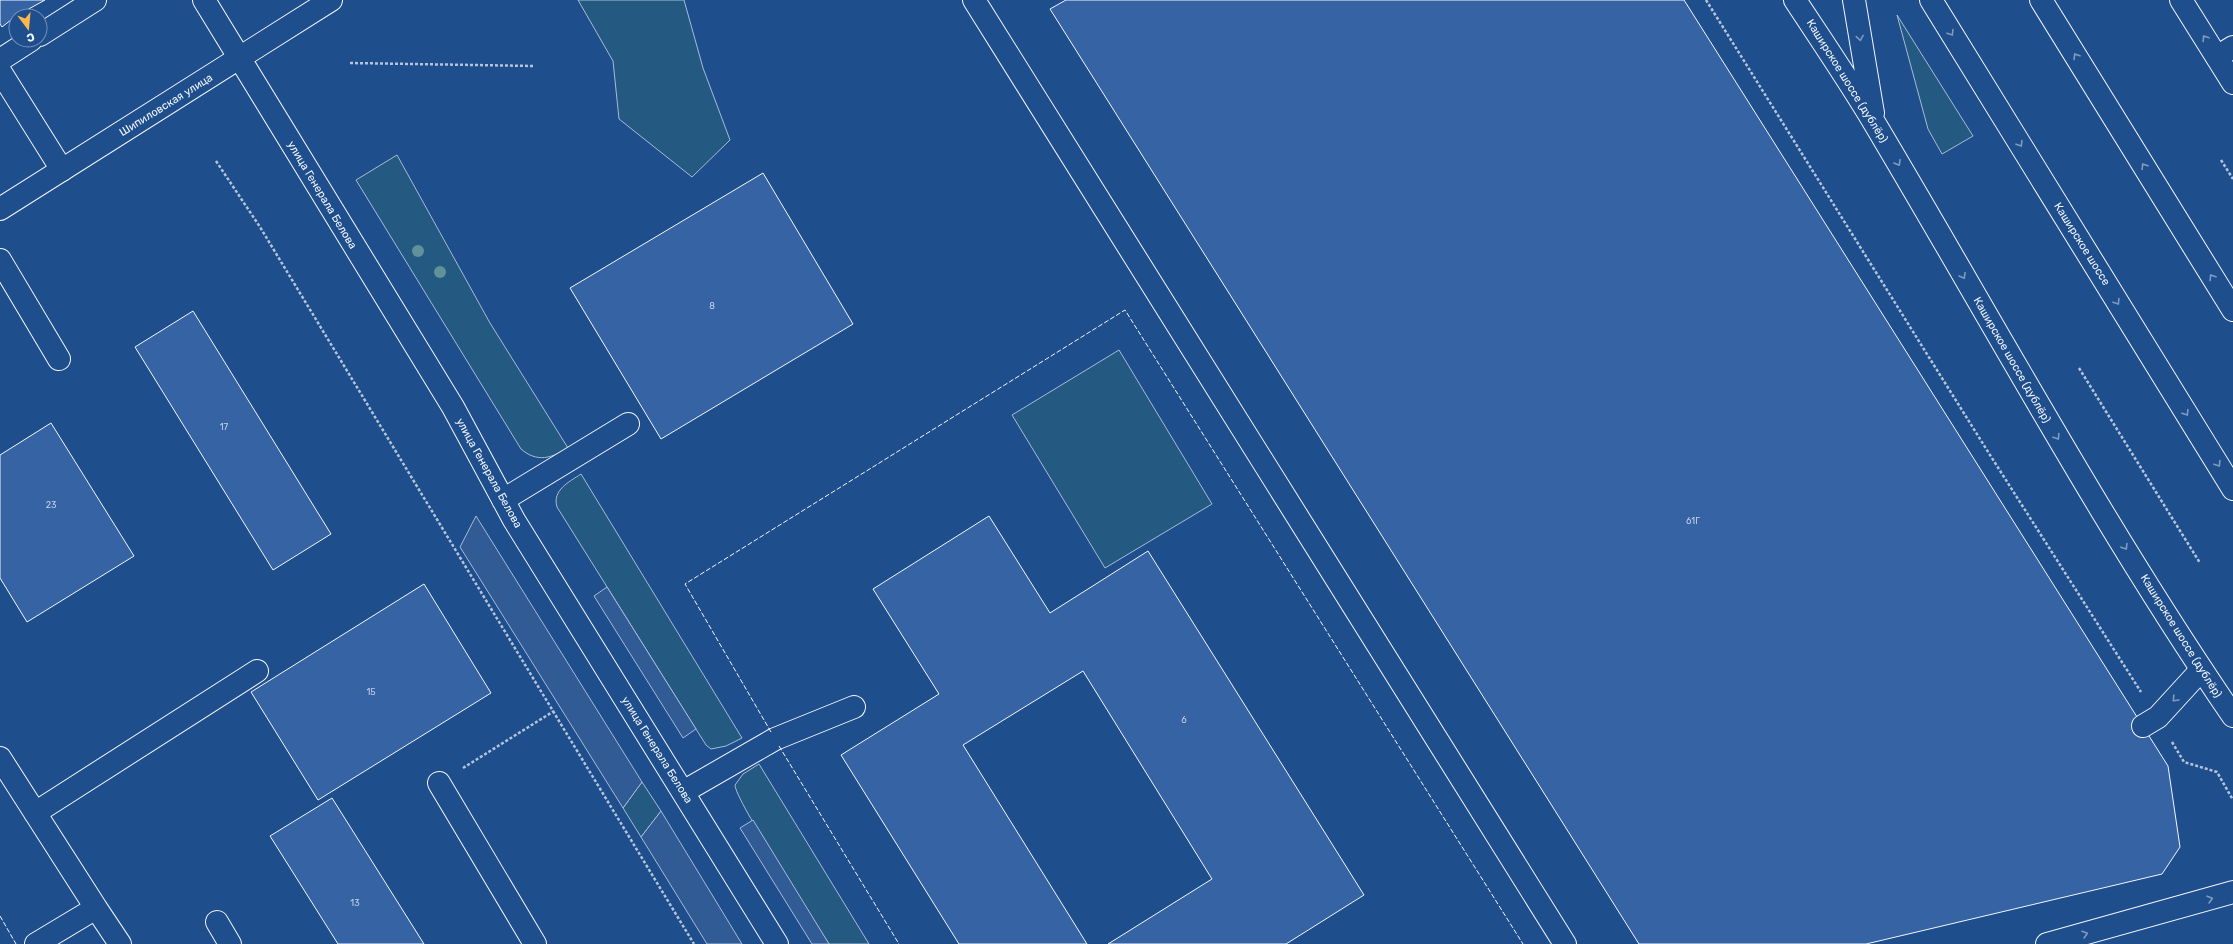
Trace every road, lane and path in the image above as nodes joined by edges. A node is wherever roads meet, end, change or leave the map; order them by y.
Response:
1 (95, 0) edge
2 (204, 0) edge
3 (331, 0) edge
4 (974, 0) edge
5 (1706, 0) edge
6 (1795, 0) edge
7 (1854, 0) edge
8 (1931, 0) edge
9 (2041, 0) edge
10 (2181, 0) edge
11 (48, 30) edge
12 (19, 48) edge
13 (2225, 52) edge
14 (241, 58) junction
15 (0, 60) edge
16 (350, 63) dead end
17 (535, 66) dead end
18 (0, 71) edge
19 (2233, 83) edge
20 (1874, 122) junction
21 (2221, 160) dead end
22 (216, 161) dead end
23 (62, 170) junction
24 (2233, 179) edge
25 (0, 209) edge
26 (0, 260) edge
27 (2233, 310) edge
28 (59, 359) dead end
29 (2079, 368) dead end
30 (628, 424) dead end
31 (2233, 489) edge
32 (503, 500) junction
33 (2200, 563) dead end
34 (2201, 670) junction
35 (257, 671) dead end
36 (854, 707) dead end
37 (554, 711) junction
38 (2233, 716) edge
39 (2150, 722) junction
40 (0, 758) edge
41 (439, 783) joint
42 (683, 792) junction
43 (2233, 800) edge
44 (36, 813) junction
45 (2233, 892) edge
46 (96, 908) junction
47 (217, 922) dead end
48 (36, 944) edge
49 (120, 944) edge
50 (230, 944) edge
51 (535, 944) edge
52 (694, 944) edge
53 (777, 944) edge
54 (1565, 944) edge
55 (2047, 944) edge

1 - 11 main road
2 - 14 main road, улица Генерала Белова
3 - 14 main road, Шипиловская улица
4 - 54 main road
5 - 39 path
6 - 20 main road, Каширское шоссе (дублёр)
7 -> 20 main road
8 -> 31 main road, Каширское шоссе
27 -> 9 main road
13 -> 10 main road
12 - 15 main road
13 - 19 main road
14 - 23 main road, Шипиловская улица
14 - 32 main road, улица Генерала Белова
16 - 17 path
18 - 23 main road
20 -> 34 main road, Каширское шоссе (дублёр)
21 - 24 path
22 - 37 path
23 - 25 main road, Шипиловская улица
26 - 28 main road
29 - 33 path
30 - 32 main road
32 - 42 main road, улица Генерала Белова
34 - 38 main road, Каширское шоссе (дублёр)
34 -> 39 main road
35 - 44 main road
36 - 42 main road
37 - 41 path
37 - 52 path
39 - 43 path
40 - 44 main road
41 - 51 main road
42 - 53 main road, улица Генерала Белова
44 - 46 main road
55 -> 45 main road
46 - 48 main road
46 - 49 main road
47 - 50 main road

